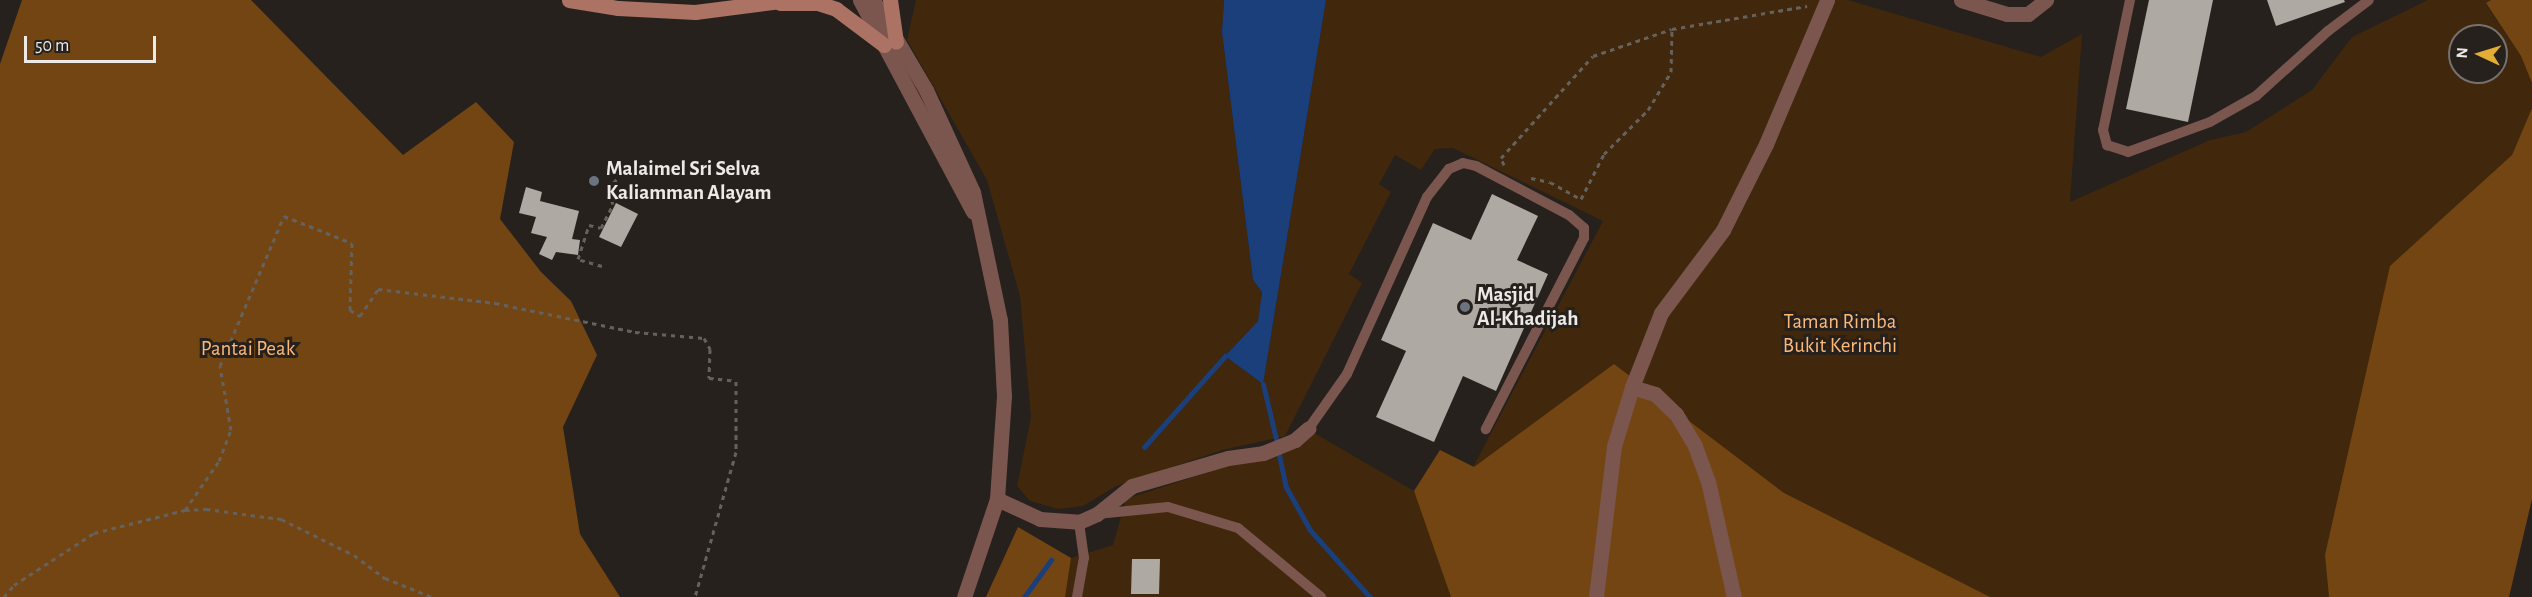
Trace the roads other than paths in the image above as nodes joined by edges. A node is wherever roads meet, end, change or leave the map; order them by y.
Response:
1 (569, 0) edge
2 (860, 0) edge
3 (873, 0) edge
4 (890, 0) edge
5 (1961, 0) edge
6 (2046, 0) edge
7 (2130, 0) edge
8 (2369, 0) edge
9 (782, 1) edge
10 (1827, 1) edge
11 (890, 43) junction
12 (1632, 387) junction
13 (1309, 428) joint
14 (1486, 429) dead end
15 (997, 499) junction
16 (1097, 514) junction
17 (1078, 522) junction
18 (964, 597) edge
19 (1077, 597) edge
20 (1322, 597) edge
21 (1596, 597) edge
22 (1734, 597) edge

1 - 9 main road
2 - 11 street
3 - 11 street
4 - 11 main road
5 - 6 street
7 - 8 lane
9 - 11 main road
10 - 12 street
11 - 15 street
12 - 21 street
12 - 22 street
13 - 14 lane
13 - 16 street
15 - 17 street
15 - 18 street
16 - 17 street
16 - 20 lane
17 - 19 lane

